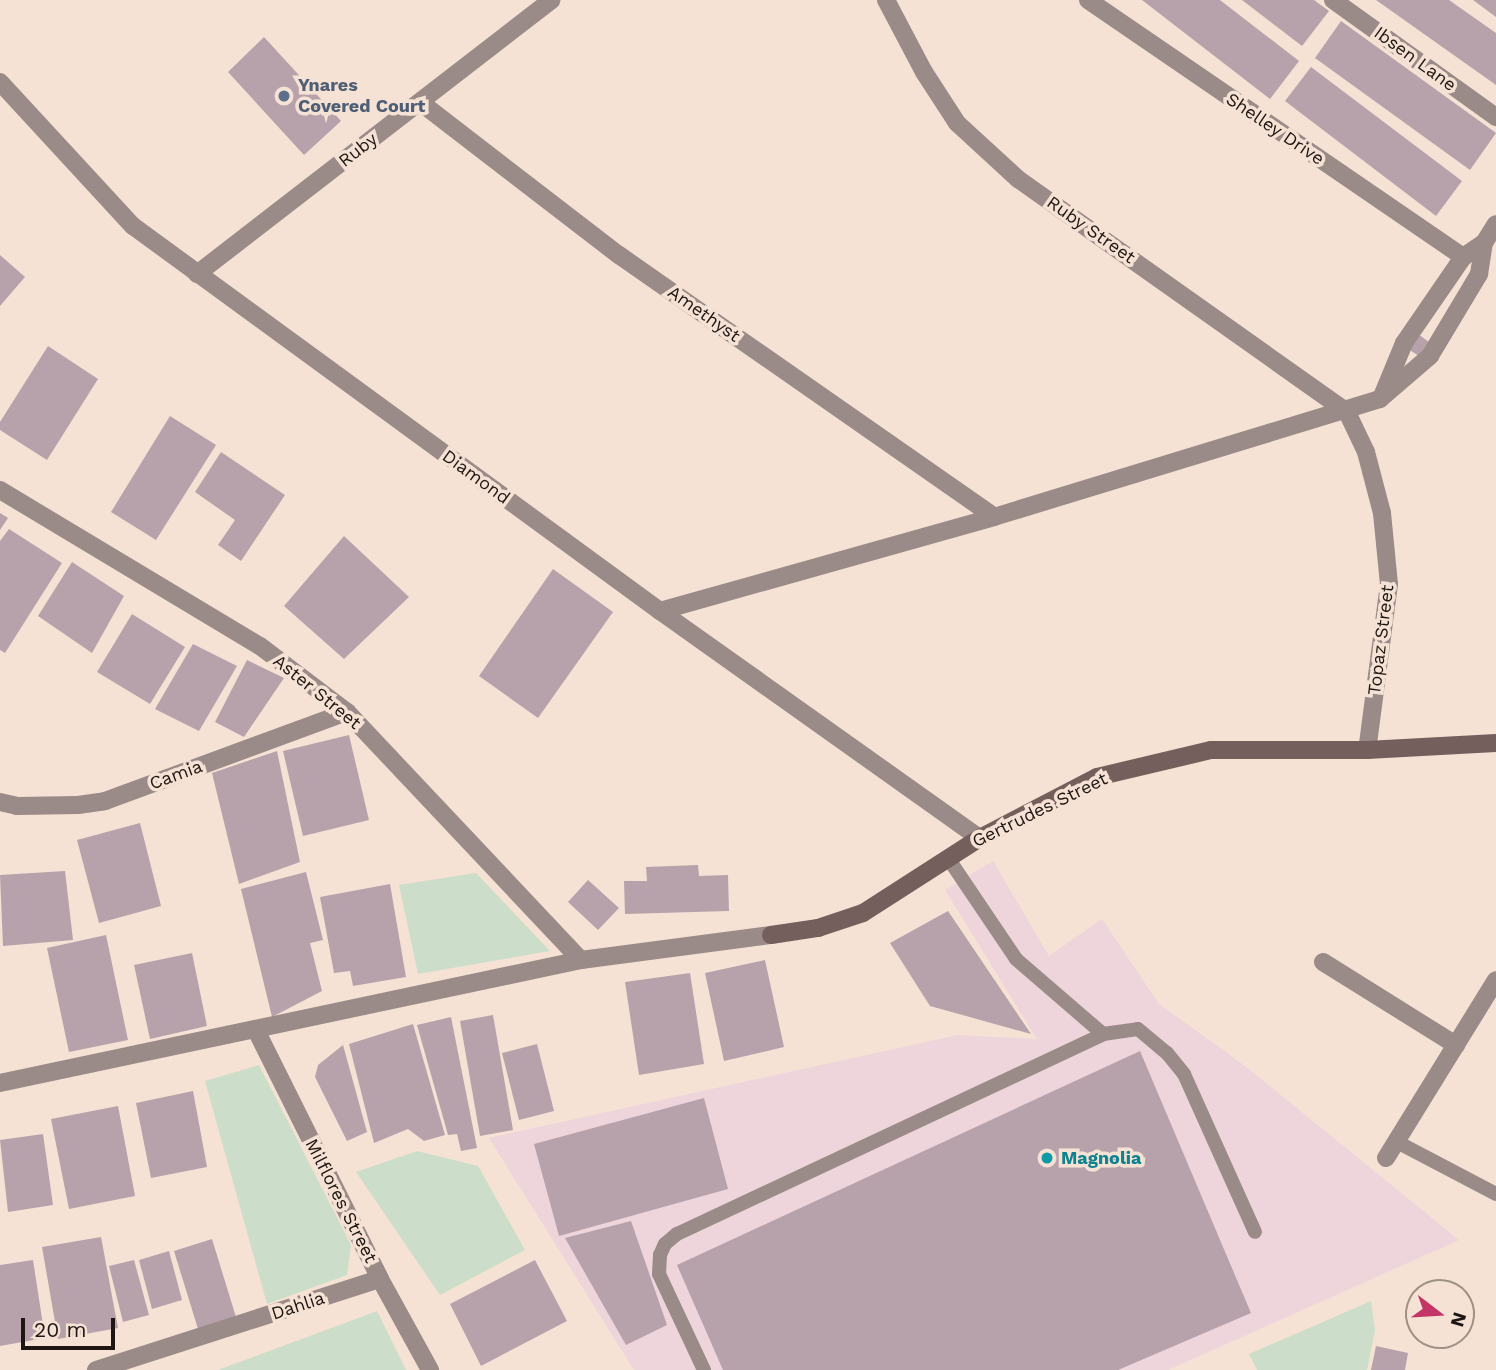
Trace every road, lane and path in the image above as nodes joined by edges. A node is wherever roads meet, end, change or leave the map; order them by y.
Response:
1 (551, 0) edge
2 (886, 0) edge
3 (1088, 0) edge
4 (1333, 0) edge
5 (0, 82) edge
6 (420, 102) junction
7 (1496, 117) edge
8 (1496, 224) edge
9 (1484, 243) junction
10 (1463, 257) junction
11 (197, 274) junction
12 (1380, 399) junction
13 (1347, 412) junction
14 (0, 490) edge
15 (994, 517) junction
16 (660, 611) junction
17 (347, 712) junction
18 (1496, 743) edge
19 (1367, 750) junction
20 (0, 802) edge
21 (981, 838) junction
22 (948, 858) junction
23 (581, 960) junction
24 (1323, 962) dead end
25 (1496, 980) edge
26 (256, 1030) junction
27 (1103, 1034) junction
28 (1456, 1045) junction
29 (0, 1083) edge
30 (1397, 1142) junction
31 (1387, 1158) dead end
32 (1496, 1194) edge
33 (1255, 1232) dead end
34 (380, 1279) junction
35 (138, 1365) edge
36 (96, 1370) edge
37 (430, 1370) edge
38 (704, 1370) edge

1 - 6 street, Ruby
2 - 13 street, Ruby Street
3 - 10 street, Shelley Drive
4 - 7 street, Ibsen Lane
5 - 11 street, Diamond
6 - 11 street, Ruby
6 - 15 street, Amethyst
8 - 9 street
9 - 10 street
9 - 12 street
10 - 12 street
11 - 16 street, Diamond
12 - 13 street
13 - 15 street
13 - 19 street, Topaz Street
14 - 17 street, Aster Street
15 - 16 street
16 - 21 street, Diamond
17 - 20 street, Camia
17 - 23 street, Aster Street
18 - 19 street, Gertrudes Street
19 - 21 street, Gertrudes Street
21 - 22 street, Gertrudes Street
22 - 23 street, Gertrudes Street
22 - 27 lane
23 - 26 street
24 - 28 street
25 - 28 street
26 - 29 street
26 - 34 street, Milflores Street
27 - 33 lane
27 - 38 lane
28 - 30 street
30 - 31 street
30 - 32 lane
34 - 35 street, Dahlia
34 - 37 street, Milflores Street
35 - 36 street, Dahlia

